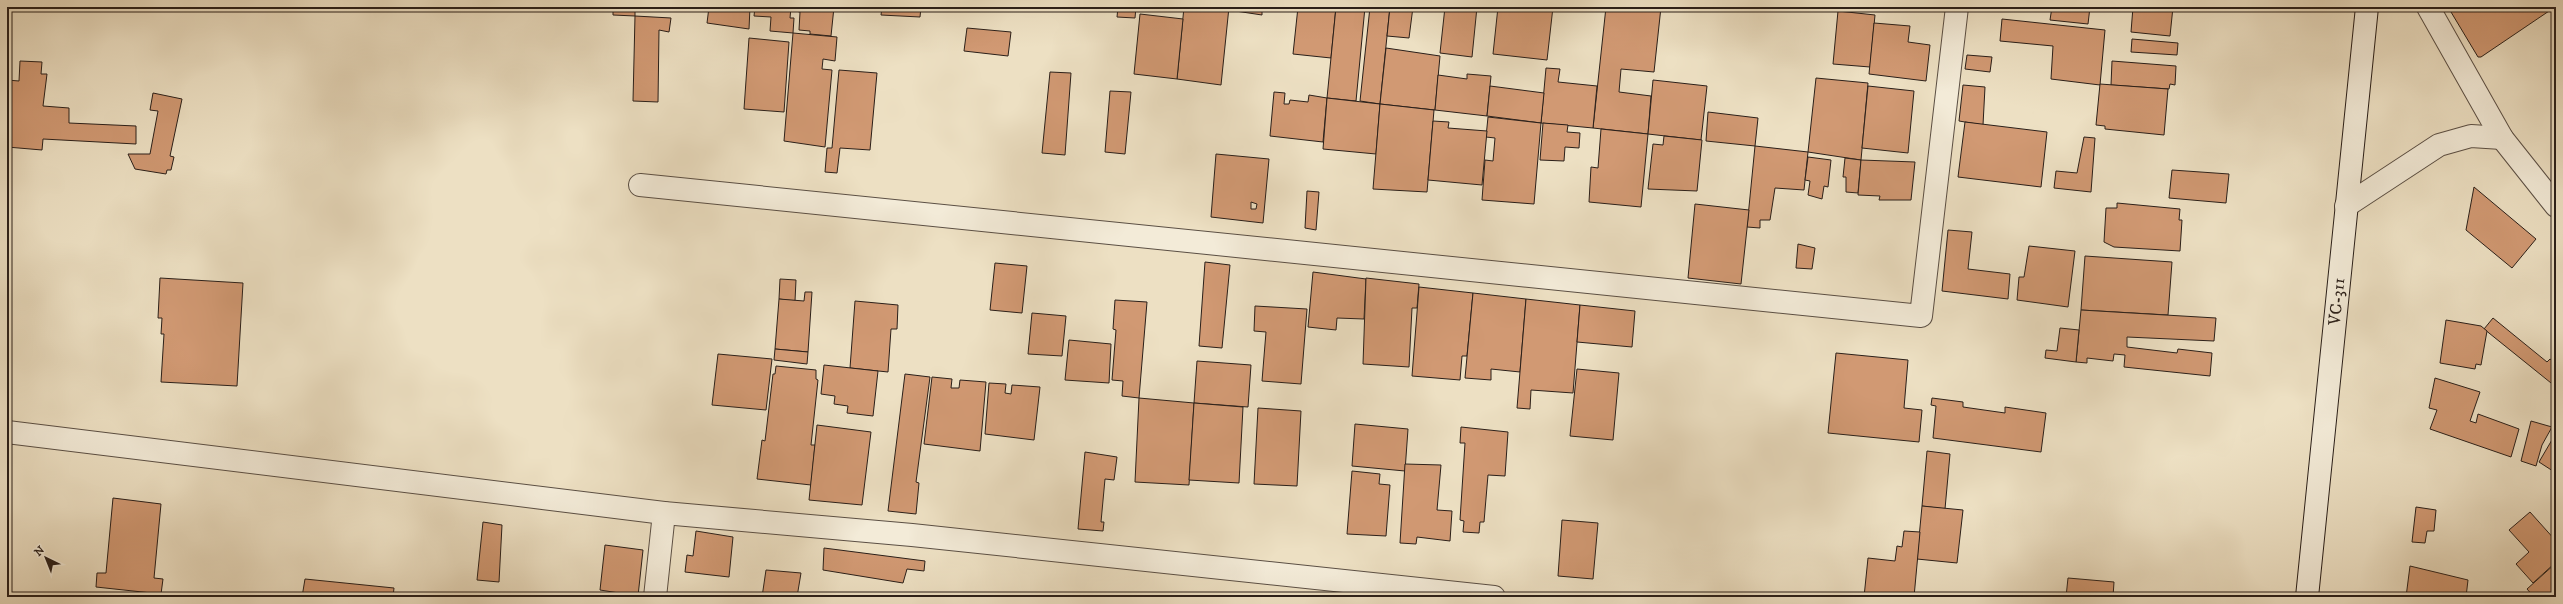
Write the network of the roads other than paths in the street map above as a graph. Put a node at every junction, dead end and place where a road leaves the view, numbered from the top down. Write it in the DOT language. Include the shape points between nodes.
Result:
graph roads {
  1 [pos="1954,7"];
  2 [pos="2367,7"];
  3 [pos="2428,7"];
  4 [pos="2502,138"];
  5 [pos="640,185"];
  6 [pos="2346,206"];
  7 [pos="2556,206"];
  8 [pos="7,432"];
  9 [pos="664,513"];
  10 [pos="655,597"];
  11 [pos="1494,597"];
  12 [pos="2307,597"];
  1 -- 5 [label="street" via="1921,316"];
  2 -- 6 [label="street, VC-311"];
  3 -- 4 [label="street"];
  4 -- 6 [label="street" via="2471,136 2439,145"];
  4 -- 7 [label="street"];
  6 -- 12 [label="street, VC-311"];
  8 -- 9 [label="street"];
  9 -- 10 [label="street"];
  9 -- 11 [label="street" via="912,535"];
}
